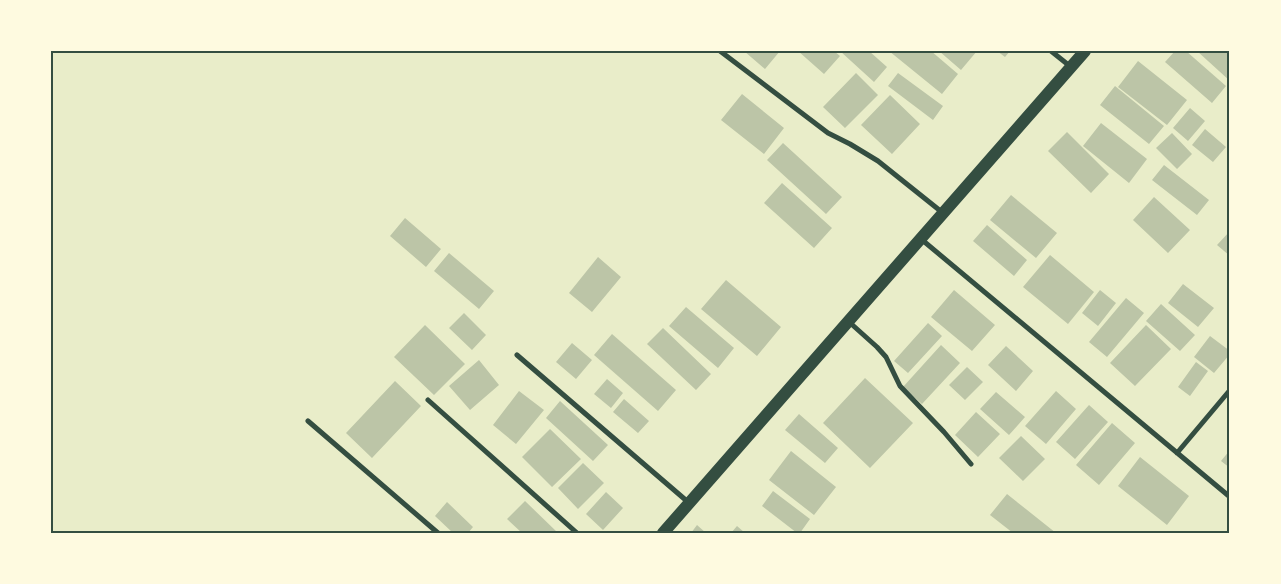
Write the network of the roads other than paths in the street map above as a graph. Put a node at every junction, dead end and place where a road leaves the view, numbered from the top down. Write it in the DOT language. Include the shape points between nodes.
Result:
graph roads {
  1 [pos="720,51"];
  2 [pos="1051,51"];
  3 [pos="1086,51"];
  4 [pos="1071,67"];
  5 [pos="943,214"];
  6 [pos="921,239"];
  7 [pos="848,321"];
  8 [pos="517,355"];
  9 [pos="1230,390"];
  10 [pos="428,400"];
  11 [pos="308,421"];
  12 [pos="1178,453"];
  13 [pos="971,464"];
  14 [pos="1230,497"];
  15 [pos="689,503"];
  16 [pos="438,533"];
  17 [pos="577,533"];
  18 [pos="662,533"];
  1 -- 5 [label="street" via="828,134 878,161"];
  2 -- 4 [label="street"];
  3 -- 4 [label="main road"];
  4 -- 5 [label="main road"];
  5 -- 6 [label="main road"];
  6 -- 7 [label="main road"];
  6 -- 12 [label="street"];
  7 -- 13 [label="street" via="886,357 900,386"];
  7 -- 15 [label="main road"];
  8 -- 15 [label="street"];
  9 -- 12 [label="street"];
  10 -- 17 [label="street"];
  11 -- 16 [label="street"];
  12 -- 14 [label="street"];
  15 -- 18 [label="main road"];
}
